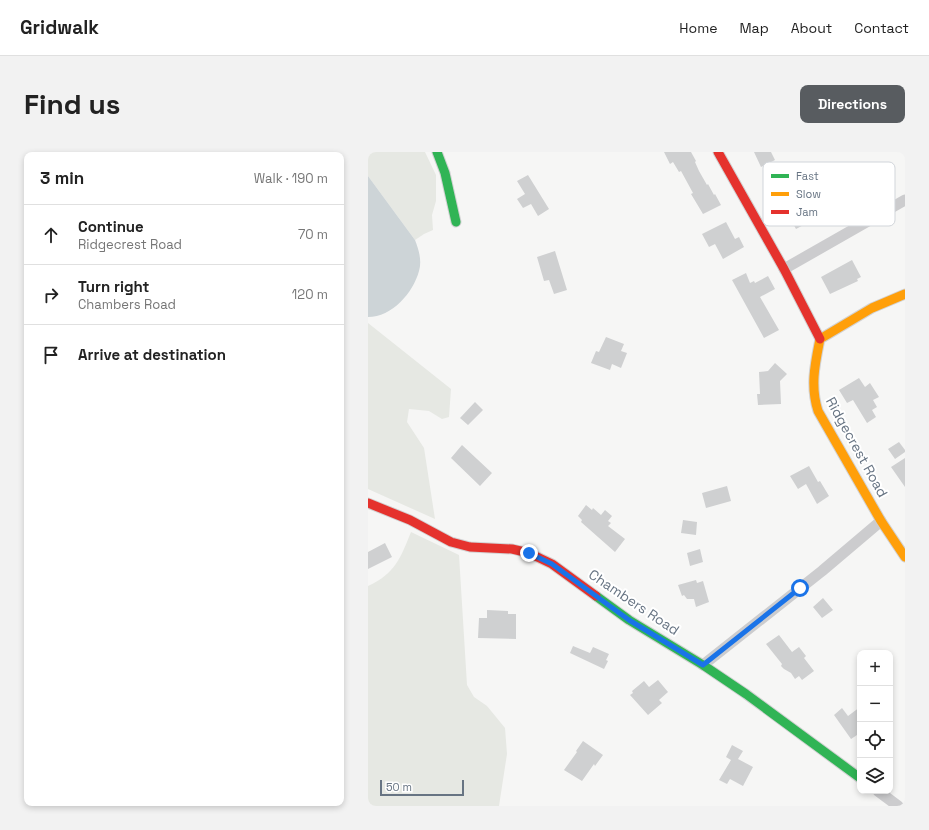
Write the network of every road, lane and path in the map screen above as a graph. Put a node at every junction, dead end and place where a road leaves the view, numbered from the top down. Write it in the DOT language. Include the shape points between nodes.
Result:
graph roads {
  1 [pos="437,152"];
  2 [pos="718,152"];
  3 [pos="905,200"];
  4 [pos="895,206"];
  5 [pos="456,222"];
  6 [pos="859,226"];
  7 [pos="784,269"];
  8 [pos="905,294"];
  9 [pos="820,339"];
  10 [pos="368,503"];
  11 [pos="881,521"];
  12 [pos="905,557"];
  13 [pos="703,665"];
  14 [pos="857,776"];
  15 [pos="882,794"];
  16 [pos="898,806"];
  1 -- 5 [label="street" via="446,173"];
  2 -- 7 [label="street"];
  3 -- 4 [label="street"];
  6 -- 7 [label="street"];
  7 -- 9 [label="street"];
  8 -- 9 [label="street" via="875,306"];
  9 -- 11 [label="street, Ridgecrest Road" via="812,384 814,403"];
  10 -- 13 [label="street, Chambers Road" via="410,520 451,542 470,547 512,549 529,553 552,564 629,620"];
  11 -- 12 [label="street, Ridgecrest Road"];
  11 -- 13 [label="street"];
  13 -- 14 [label="street, Chambers Road"];
  15 -- 16 [label="street"];
}
